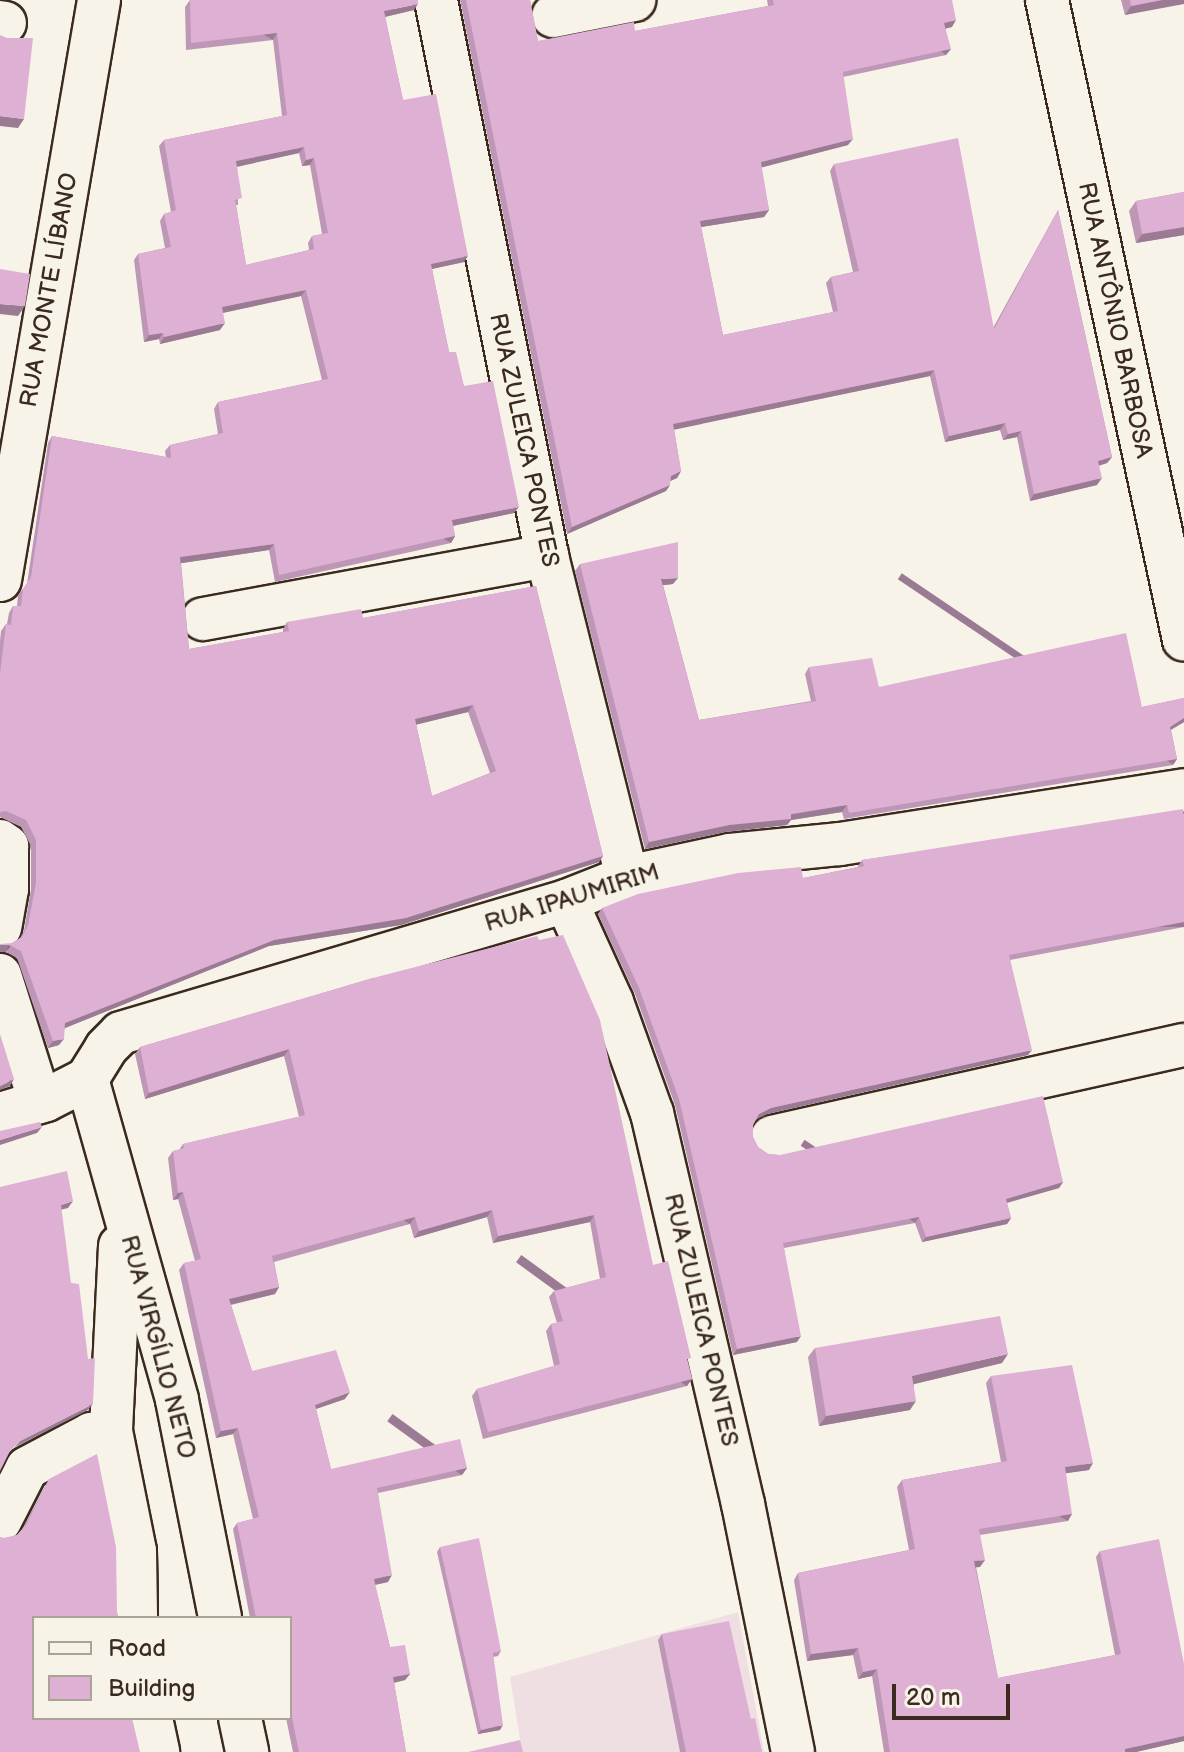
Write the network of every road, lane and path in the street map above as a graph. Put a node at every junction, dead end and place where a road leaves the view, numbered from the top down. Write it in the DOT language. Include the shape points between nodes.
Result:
graph roads {
  1 [pos="99,0"];
  2 [pos="436,0"];
  3 [pos="634,0"];
  4 [pos="1047,0"];
  5 [pos="553,16"];
  6 [pos="547,556"];
  7 [pos="0,580"];
  8 [pos="203,619"];
  9 [pos="1184,640"];
  10 [pos="1184,790"];
  11 [pos="0,841"];
  12 [pos="627,877"];
  13 [pos="566,901"];
  14 [pos="0,927"];
  15 [pos="0,975"];
  16 [pos="1184,1045"];
  17 [pos="87,1079"];
  18 [pos="40,1102"];
  19 [pos="0,1114"];
  20 [pos="772,1137"];
  21 [pos="121,1212"];
  22 [pos="111,1431"];
  23 [pos="0,1521"];
  24 [pos="136,1616"];
  25 [pos="220,1616"];
  26 [pos="151,1720"];
  27 [pos="240,1720"];
  28 [pos="158,1752"];
  29 [pos="247,1752"];
  30 [pos="793,1752"];
  1 -- 7 [label="street, RUA MONTE LÍBANO"];
  2 -- 6 [label="street, RUA ZULEICA PONTES"];
  3 -- 5 [label="street"];
  4 -- 9 [label="street, RUA ANTÔNIO BARBOSA"];
  6 -- 8 [label="street"];
  6 -- 12 [label="street, RUA ZULEICA PONTES"];
  10 -- 12 [label="street, RUA IPAUMIRIM" via="840,844 730,855"];
  11 -- 14 [label="street" via="7,846 7,889"];
  12 -- 13 [label="street, RUA IPAUMIRIM"];
  13 -- 17 [label="street, RUA IPAUMIRIM" via="121,1033"];
  13 -- 30 [label="street, RUA ZULEICA PONTES" via="612,1002 652,1113 743,1504"];
  15 -- 18 [label="street"];
  16 -- 20 [label="street"];
  17 -- 18 [label="street"];
  17 -- 21 [label="street, RUA VIRGÍLIO NETO"];
  18 -- 19 [label="street"];
  21 -- 22 [label="street"];
  21 -- 25 [label="street, RUA VIRGÍLIO NETO" via="177,1400"];
  22 -- 23 [label="street" via="91,1434 27,1468"];
  22 -- 24 [label="street" via="135,1551"];
  26 -- 28 [label="street"];
  27 -- 29 [label="street"];
}
